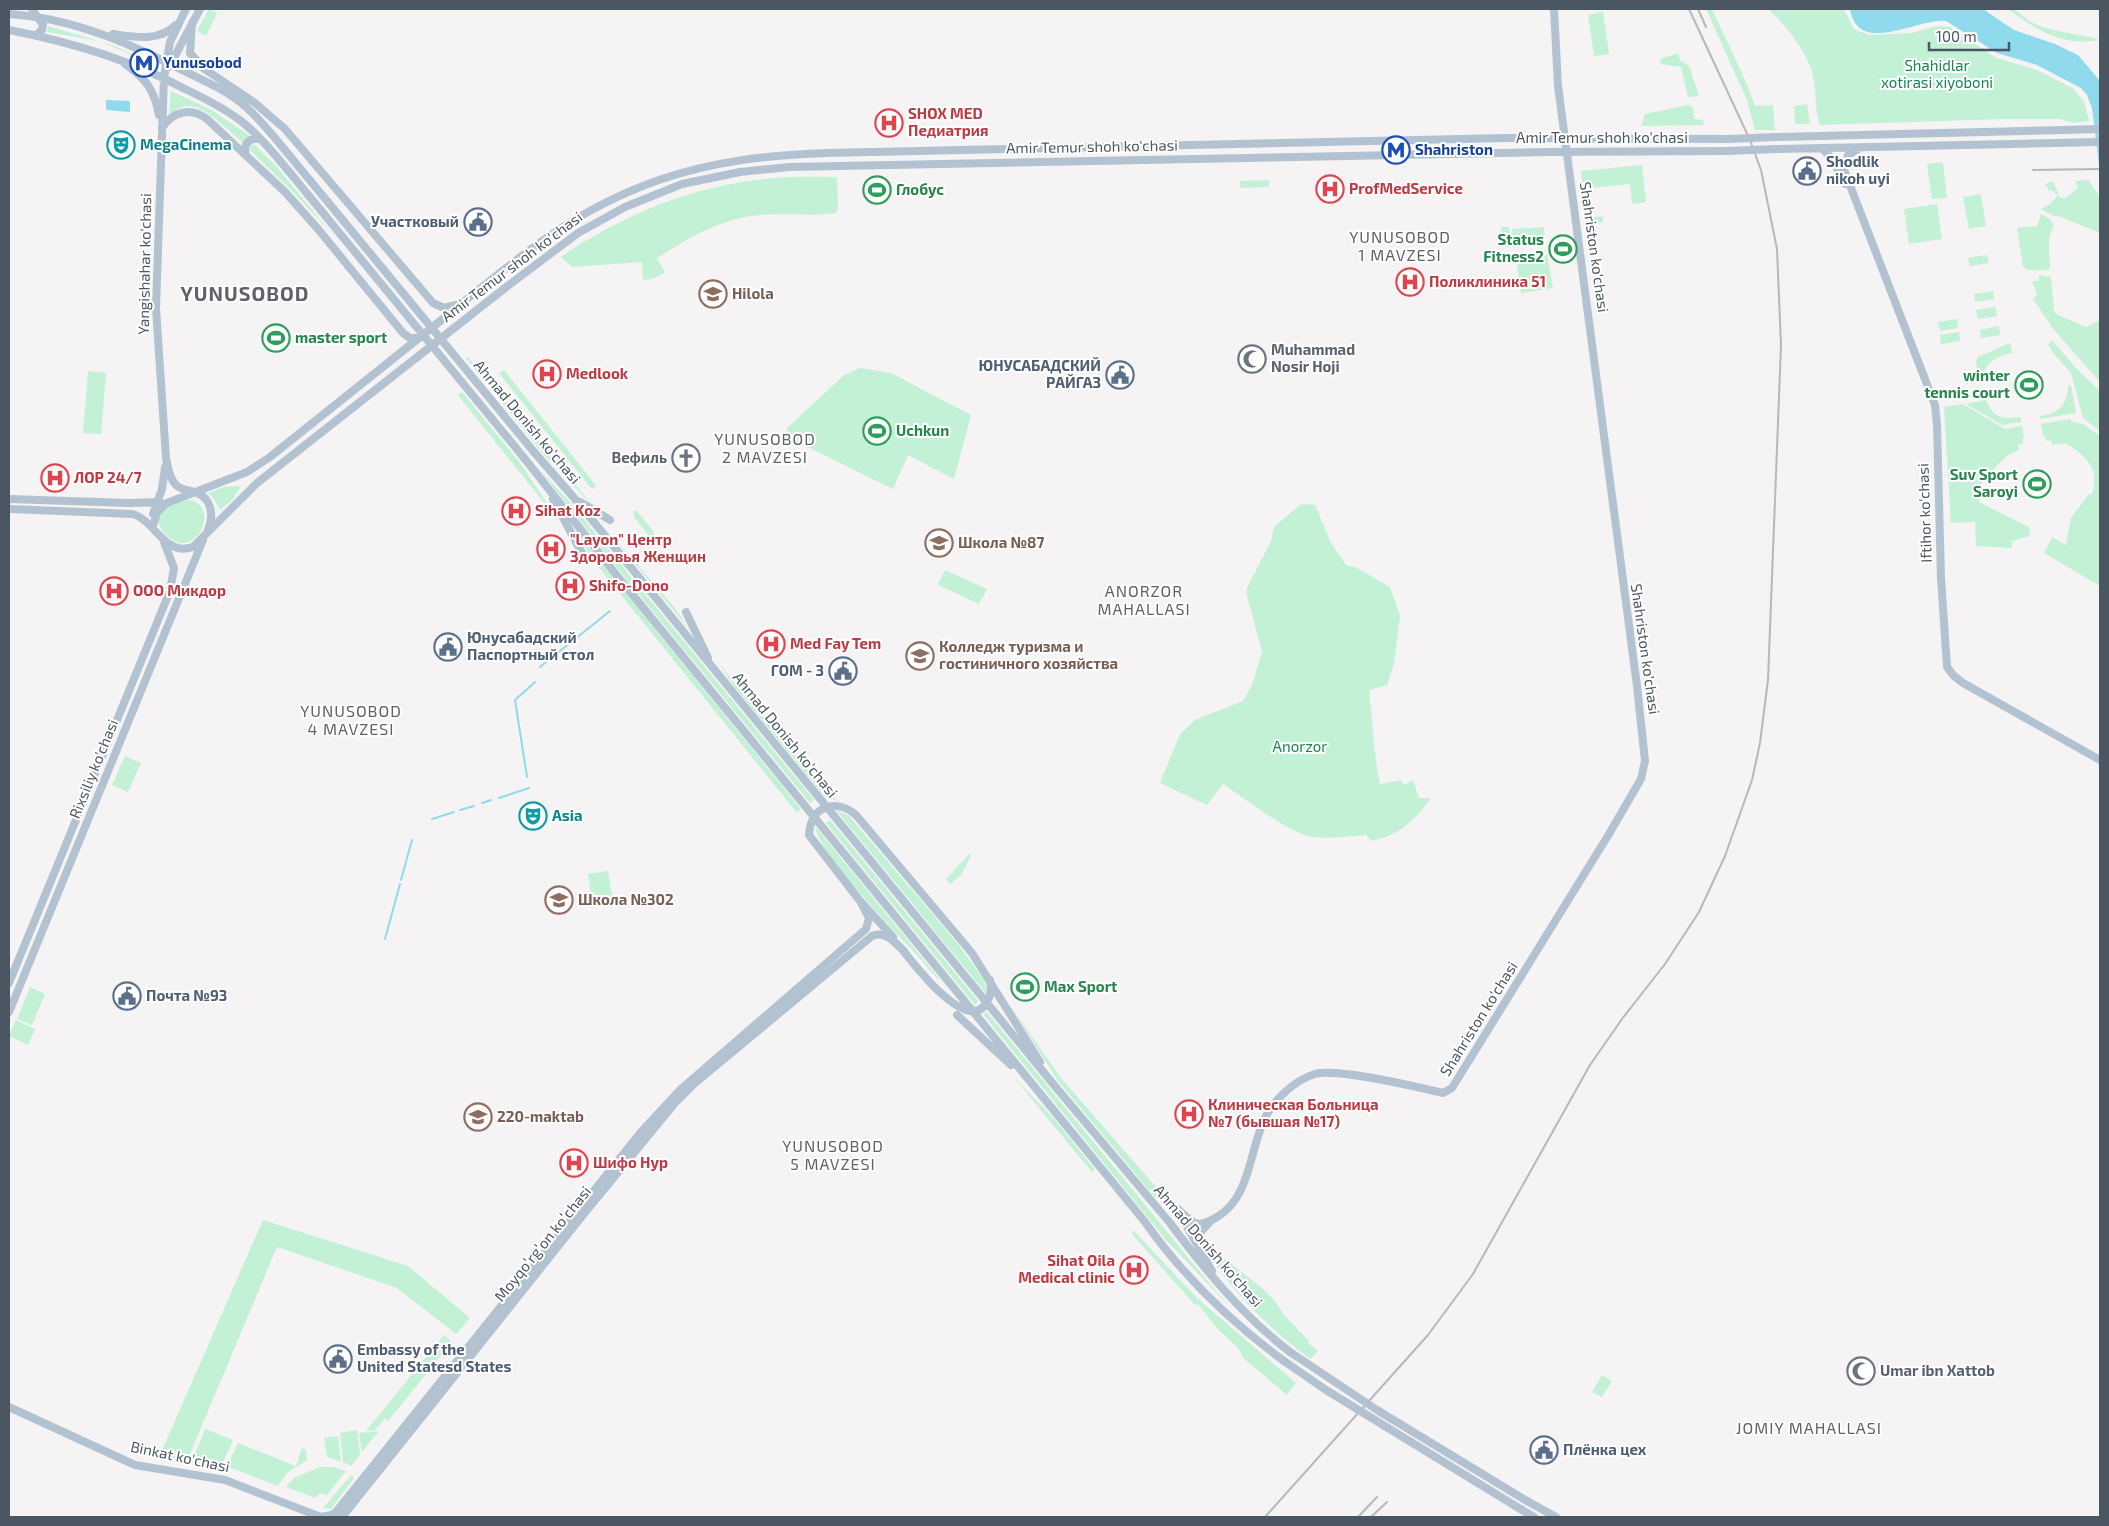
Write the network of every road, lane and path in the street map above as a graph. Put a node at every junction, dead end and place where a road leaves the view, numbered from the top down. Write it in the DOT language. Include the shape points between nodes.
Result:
graph roads {
  1 [pos="32,9"];
  2 [pos="186,9"];
  3 [pos="200,9"];
  4 [pos="1554,9"];
  5 [pos="9,14"];
  6 [pos="40,18"];
  7 [pos="192,23"];
  8 [pos="177,24"];
  9 [pos="9,30"];
  10 [pos="102,33"];
  11 [pos="36,35"];
  12 [pos="115,57"];
  13 [pos="168,63"];
  14 [pos="200,66"];
  15 [pos="164,77"];
  16 [pos="240,102"];
  17 [pos="162,129"];
  18 [pos="285,129"];
  19 [pos="2100,129"];
  20 [pos="1565,137"];
  21 [pos="1504,138"];
  22 [pos="260,139"];
  23 [pos="2100,142"];
  24 [pos="1822,148"];
  25 [pos="1860,148"];
  26 [pos="934,150"];
  27 [pos="1505,152"];
  28 [pos="1567,152"];
  29 [pos="803,154"];
  30 [pos="246,155"];
  31 [pos="934,164"];
  32 [pos="803,167"];
  33 [pos="1852,194"];
  34 [pos="463,302"];
  35 [pos="418,338"];
  36 [pos="347,395"];
  37 [pos="355,407"];
  38 [pos="166,458"];
  39 [pos="544,482"];
  40 [pos="194,492"];
  41 [pos="9,499"];
  42 [pos="575,499"];
  43 [pos="172,500"];
  44 [pos="157,502"];
  45 [pos="9,509"];
  46 [pos="610,520"];
  47 [pos="154,524"];
  48 [pos="204,536"];
  49 [pos="161,538"];
  50 [pos="583,555"];
  51 [pos="686,612"];
  52 [pos="152,634"];
  53 [pos="163,639"];
  54 [pos="715,670"];
  55 [pos="2100,760"];
  56 [pos="827,807"];
  57 [pos="814,817"];
  58 [pos="860,902"];
  59 [pos="26,942"];
  60 [pos="36,946"];
  61 [pos="904,951"];
  62 [pos="990,980"];
  63 [pos="9,983"];
  64 [pos="987,1003"];
  65 [pos="9,1012"];
  66 [pos="974,1012"];
  67 [pos="957,1015"];
  68 [pos="1029,1081"];
  69 [pos="1054,1085"];
  70 [pos="1211,1221"];
  71 [pos="1194,1240"];
  72 [pos="1220,1284"];
  73 [pos="9,1407"];
  74 [pos="338,1516"];
  75 [pos="321,1517"];
  76 [pos="1534,1517"];
  77 [pos="1556,1517"];
  1 -- 6 [label="main road"];
  2 -- 8 [label="main road"];
  3 -- 7 [label="main road"];
  4 -- 20 [label="main road, Shahriston ko'chasi"];
  5 -- 6 [label="main road, Ahmad Donish ko'chasi"];
  6 -- 10 [label="main road, Ahmad Donish ko'chasi"];
  6 -- 11 [label="main road" via="43,28"];
  7 -- 13 [label="main road"];
  7 -- 14 [label="main road" via="190,50"];
  8 -- 10 [label="main road" via="152,37"];
  8 -- 13 [label="main road"];
  9 -- 11 [label="main road, Ahmad Donish ko'chasi"];
  10 -- 13 [label="main road, Ahmad Donish ko'chasi"];
  11 -- 12 [label="main road, Ahmad Donish ko'chasi"];
  12 -- 15 [label="main road, Ahmad Donish ko'chasi"];
  12 -- 17 [label="main road" via="152,89"];
  13 -- 15 [label="main road"];
  13 -- 16 [label="main road, Ahmad Donish ko'chasi"];
  14 -- 16 [label="main road"];
  14 -- 18 [label="main road"];
  15 -- 17 [label="main road"];
  15 -- 22 [label="main road, Ahmad Donish ko'chasi" via="224,110"];
  16 -- 18 [label="main road"];
  16 -- 42 [label="main road, Ahmad Donish ko'chasi, bridge" via="299,167"];
  17 -- 30 [label="main road" via="176,115 194,112 212,123"];
  17 -- 38 [label="main road, Yangishahar ko'chasi" via="156,308"];
  18 -- 34 [label="main road" via="433,303 444,308"];
  19 -- 20 [label="main road, Amir Temur shoh ko'chasi, bridge" via="1727,139"];
  20 -- 21 [label="main road, Amir Temur shoh ko'chasi"];
  20 -- 28 [label="main road, Shahriston ko'chasi"];
  21 -- 26 [label="main road, Amir Temur shoh ko'chasi"];
  21 -- 27 [label="main road"];
  22 -- 30 [label="main road" via="248,142"];
  22 -- 39 [label="main road, Ahmad Donish ko'chasi, bridge"];
  23 -- 25 [label="main road, Amir Temur shoh ko'chasi"];
  24 -- 25 [label="main road, Amir Temur shoh ko'chasi"];
  24 -- 28 [label="main road, Amir Temur shoh ko'chasi, bridge"];
  24 -- 33 [label="main road, Iftihor ko'chasi"];
  25 -- 33 [label="main road, Iftihor ko'chasi" via="1849,153 1844,163"];
  26 -- 29 [label="main road, Amir Temur shoh ko'chasi"];
  26 -- 31 [label="main road" via="931,157"];
  27 -- 28 [label="main road, Amir Temur shoh ko'chasi"];
  27 -- 31 [label="main road, Amir Temur shoh ko'chasi"];
  28 -- 70 [label="main road, Shahriston ko'chasi" via="1637,686 1645,764 1639,784 1455,1085 1443,1093 1332,1074 1316,1074 1299,1082 1272,1107 1262,1125 1239,1192"];
  29 -- 32 [label="main road" via="806,160"];
  29 -- 34 [label="main road, Amir Temur shoh ko'chasi" via="722,163 660,179 623,195 585,213 545,238"];
  30 -- 35 [label="main road" via="286,192 403,333 410,338"];
  31 -- 32 [label="main road, Amir Temur shoh ko'chasi"];
  32 -- 37 [label="main road, Amir Temur shoh ko'chasi" via="759,169 702,179 665,190 608,215 552,252"];
  33 -- 55 [label="main road, Iftihor ko'chasi" via="1936,410 1941,587 1947,667 1962,683"];
  34 -- 35 [label="main road, Amir Temur shoh ko'chasi"];
  35 -- 36 [label="main road, Amir Temur shoh ko'chasi"];
  36 -- 37 [label="main road" via="346,404"];
  36 -- 40 [label="main road, Amir Temur shoh ko'chasi" via="258,465"];
  37 -- 48 [label="main road, Amir Temur shoh ko'chasi" via="257,484"];
  38 -- 40 [label="main road, Yangishahar ko'chasi" via="175,484"];
  38 -- 44 [label="main road, Yangishahar ko'chasi" via="163,487"];
  39 -- 50 [label="main road"];
  39 -- 57 [label="main road, Ahmad Donish ko'chasi"];
  40 -- 43 [label="main road, Amir Temur shoh ko'chasi"];
  40 -- 48 [label="main road" via="202,496 210,508 211,520"];
  41 -- 44 [label="main road, Amir Temur shoh ko'chasi" via="129,504"];
  42 -- 46 [label="main road"];
  42 -- 54 [label="main road, Ahmad Donish ko'chasi"];
  43 -- 44 [label="main road, Amir Temur shoh ko'chasi"];
  43 -- 47 [label="main road, Amir Temur shoh ko'chasi" via="159,509"];
  44 -- 47 [label="main road"];
  45 -- 49 [label="main road, Amir Temur shoh ko'chasi" via="133,514 145,520"];
  47 -- 49 [label="main road"];
  48 -- 49 [label="main road, Amir Temur shoh ko'chasi" via="195,546 184,549 171,546"];
  48 -- 53 [label="main road, Rixsiliy ko'chasi"];
  49 -- 52 [label="main road, Rixsiliy ko'chasi" via="172,560 174,576"];
  51 -- 54 [label="main road"];
  52 -- 53 [label="main road"];
  52 -- 59 [label="main road, Rixsiliy ko'chasi"];
  53 -- 60 [label="main road, Rixsiliy ko'chasi"];
  54 -- 56 [label="main road, Ahmad Donish ko'chasi"];
  56 -- 57 [label="main road"];
  56 -- 62 [label="main road" via="840,806 855,814 972,953"];
  56 -- 64 [label="main road, Ahmad Donish ko'chasi"];
  57 -- 58 [label="main road" via="809,835"];
  57 -- 66 [label="main road, Ahmad Donish ko'chasi"];
  58 -- 61 [label="main road"];
  58 -- 74 [label="main road, Moyqoʻrgʻon koʻchasi" via="869,918 866,929 661,1109"];
  59 -- 60 [label="main road"];
  59 -- 63 [label="main road, Rixsiliy ko'chasi"];
  60 -- 65 [label="main road, Rixsiliy ko'chasi"];
  61 -- 66 [label="main road, Ahmad Donish ko'chasi" via="935,989 958,1006"];
  61 -- 74 [label="main road, Moyqoʻrgʻon koʻchasi" via="886,936 872,936 680,1098"];
  62 -- 64 [label="main road"];
  62 -- 69 [label="main road"];
  64 -- 66 [label="main road"];
  64 -- 69 [label="main road, Ahmad Donish ko'chasi"];
  66 -- 68 [label="main road, Ahmad Donish ko'chasi"];
  67 -- 68 [label="main road"];
  68 -- 76 [label="main road, Ahmad Donish ko'chasi, bridge" via="1163,1247 1243,1328 1333,1394"];
  69 -- 72 [label="main road, Ahmad Donish ko'chasi"];
  70 -- 71 [label="main road"];
  70 -- 71 [label="main road" via="1194,1223 1178,1210"];
  71 -- 72 [label="main road"];
  72 -- 77 [label="main road, Ahmad Donish ko'chasi, bridge" via="1290,1352 1377,1410"];
  73 -- 75 [label="main road, Binkat ko'chasi" via="132,1463 225,1480"];
  74 -- 75 [label="main road"];
}
